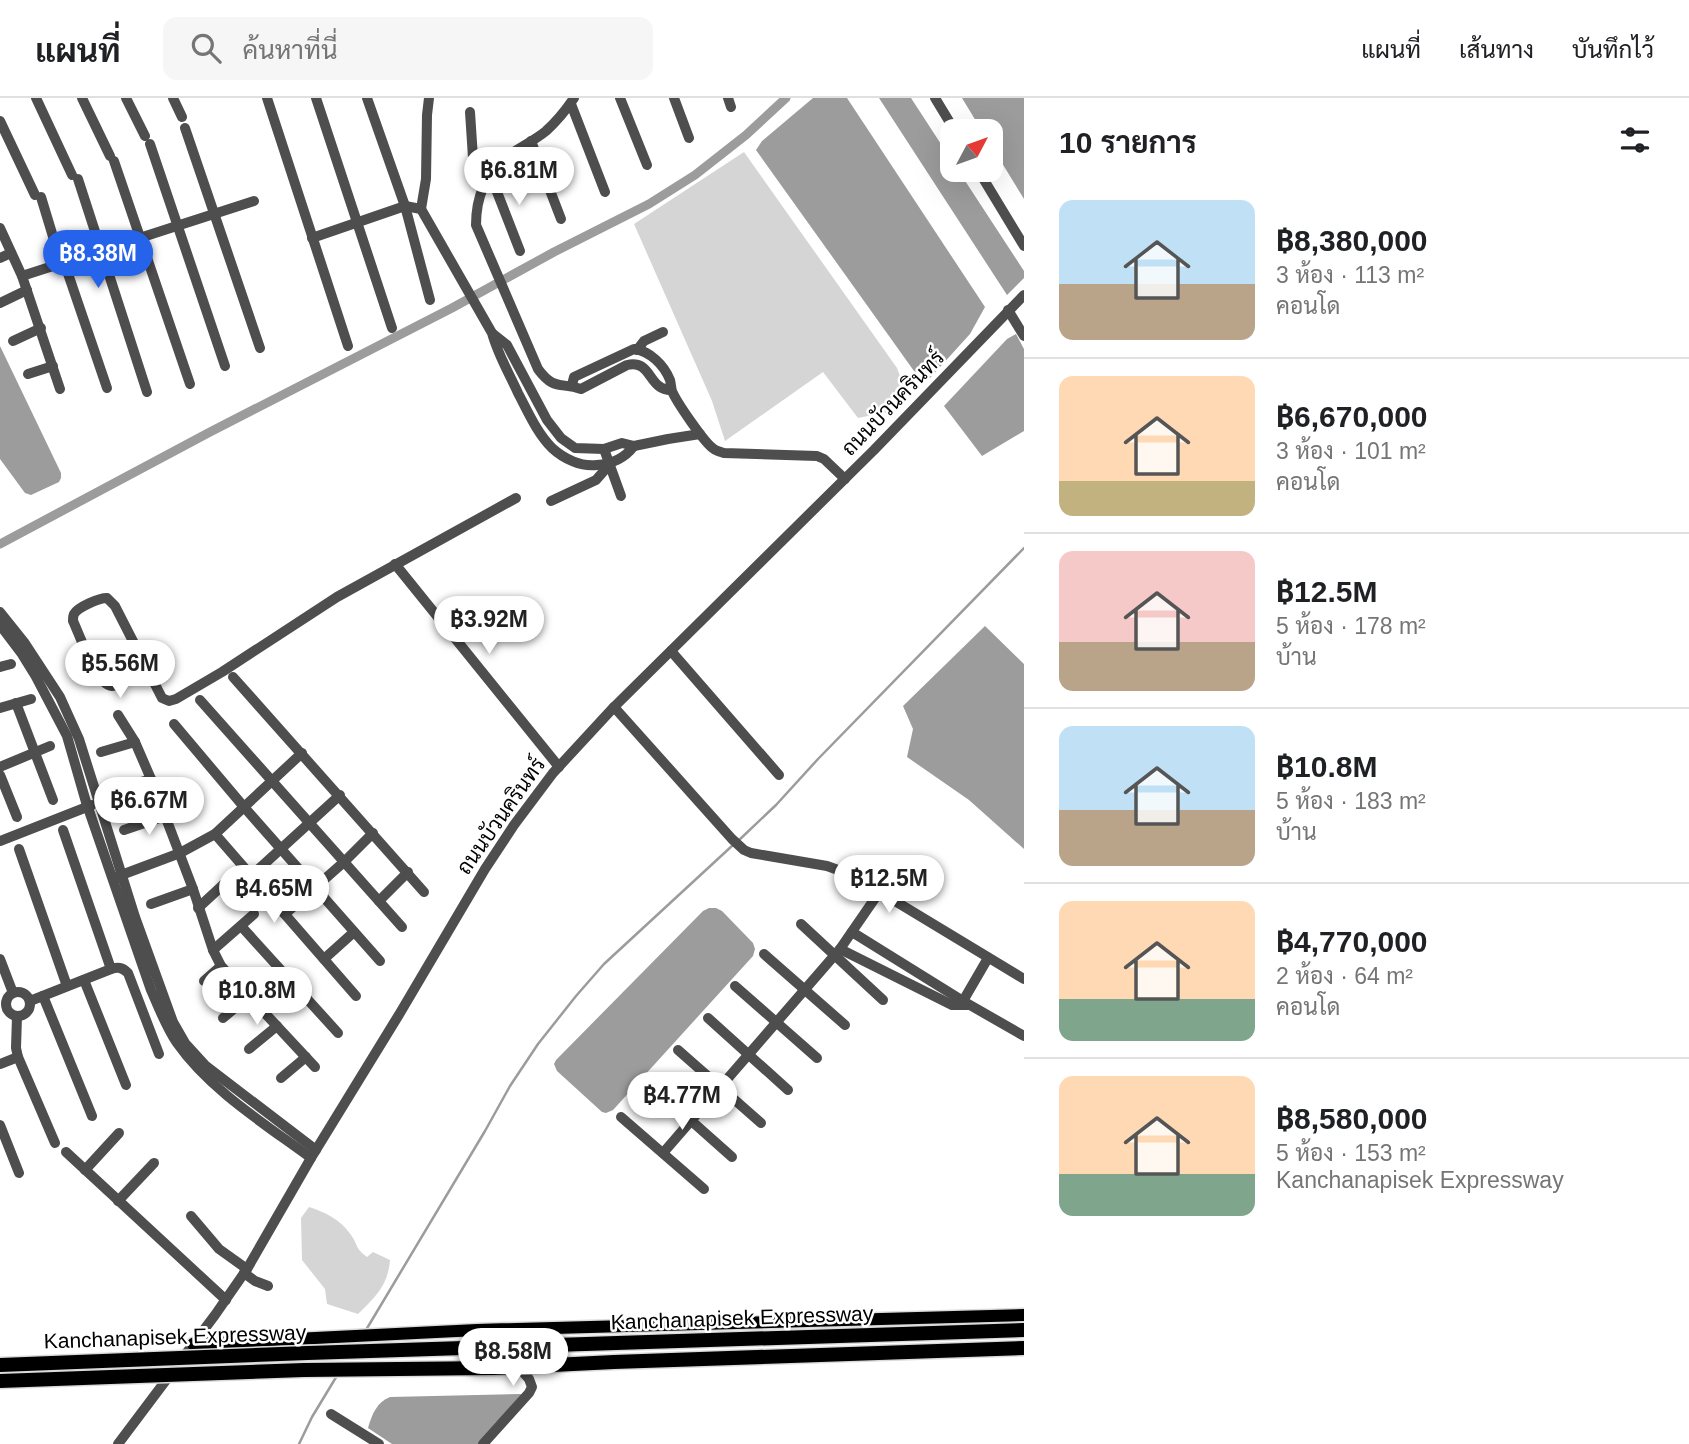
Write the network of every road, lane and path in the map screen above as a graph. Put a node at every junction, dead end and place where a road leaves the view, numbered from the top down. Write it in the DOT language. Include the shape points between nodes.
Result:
graph roads {
  1 [pos="36,98"];
  2 [pos="82,98"];
  3 [pos="126,98"];
  4 [pos="173,98"];
  5 [pos="267,98"];
  6 [pos="316,98"];
  7 [pos="367,98"];
  8 [pos="429,98"];
  9 [pos="620,98"];
  10 [pos="674,98"];
  11 [pos="935,98"];
  12 [pos="573,101"];
  13 [pos="470,112"];
  14 [pos="182,117"];
  15 [pos="948,119"];
  16 [pos="0,121"];
  17 [pos="185,128"];
  18 [pos="689,138"];
  19 [pos="531,141"];
  20 [pos="647,165"];
  21 [pos="490,174"];
  22 [pos="985,182"];
  23 [pos="482,188"];
  24 [pos="605,192"];
  25 [pos="254,201"];
  26 [pos="405,206"];
  27 [pos="421,209"];
  28 [pos="215,214"];
  29 [pos="561,219"];
  30 [pos="356,223"];
  31 [pos="178,226"];
  32 [pos="0,228"];
  33 [pos="139,238"];
  34 [pos="312,238"];
  35 [pos="1024,246"];
  36 [pos="101,250"];
  37 [pos="520,251"];
  38 [pos="11,253"];
  39 [pos="0,258"];
  40 [pos="62,263"];
  41 [pos="22,276"];
  42 [pos="27,290"];
  43 [pos="1024,295"];
  44 [pos="430,300"];
  45 [pos="0,303"];
  46 [pos="1008,310"];
  47 [pos="41,328"];
  48 [pos="392,328"];
  49 [pos="663,332"];
  50 [pos="492,333"];
  51 [pos="1024,336"];
  52 [pos="13,341"];
  53 [pos="348,346"];
  54 [pos="260,348"];
  55 [pos="637,350"];
  56 [pos="659,364"];
  57 [pos="53,366"];
  58 [pos="225,366"];
  59 [pos="648,373"];
  60 [pos="28,374"];
  61 [pos="190,384"];
  62 [pos="572,385"];
  63 [pos="60,388"];
  64 [pos="107,388"];
  65 [pos="671,390"];
  66 [pos="147,392"];
  67 [pos="547,420"];
  68 [pos="536,426"];
  69 [pos="700,434"];
  70 [pos="634,446"];
  71 [pos="604,449"];
  72 [pos="610,464"];
  73 [pos="845,479"];
  74 [pos="621,496"];
  75 [pos="516,498"];
  76 [pos="551,501"];
  77 [pos="395,564"];
  78 [pos="0,612"];
  79 [pos="0,625"];
  80 [pos="671,651"];
  81 [pos="11,664"];
  82 [pos="0,667"];
  83 [pos="148,671"];
  84 [pos="233,677"];
  85 [pos="31,699"];
  86 [pos="55,699"];
  87 [pos="200,700"];
  88 [pos="16,703"];
  89 [pos="614,707"];
  90 [pos="0,708"];
  91 [pos="118,715"];
  92 [pos="174,724"];
  93 [pos="135,742"];
  94 [pos="50,746"];
  95 [pos="35,752"];
  96 [pos="101,752"];
  97 [pos="302,753"];
  98 [pos="0,767"];
  99 [pos="559,767"];
  100 [pos="0,775"];
  101 [pos="779,775"];
  102 [pos="152,779"];
  103 [pos="272,780"];
  104 [pos="112,791"];
  105 [pos="340,795"];
  106 [pos="53,800"];
  107 [pos="99,800"];
  108 [pos="87,805"];
  109 [pos="244,807"];
  110 [pos="164,816"];
  111 [pos="16,817"];
  112 [pos="310,823"];
  113 [pos="63,830"];
  114 [pos="124,830"];
  115 [pos="373,833"];
  116 [pos="0,834"];
  117 [pos="215,834"];
  118 [pos="0,841"];
  119 [pos="19,849"];
  120 [pos="281,849"];
  121 [pos="180,853"];
  122 [pos="344,862"];
  123 [pos="408,872"];
  124 [pos="251,876"];
  125 [pos="117,877"];
  126 [pos="224,884"];
  127 [pos="315,888"];
  128 [pos="193,889"];
  129 [pos="880,891"];
  130 [pos="424,892"];
  131 [pos="379,901"];
  132 [pos="151,904"];
  133 [pos="198,908"];
  134 [pos="254,914"];
  135 [pos="285,914"];
  136 [pos="801,925"];
  137 [pos="241,926"];
  138 [pos="402,927"];
  139 [pos="354,932"];
  140 [pos="852,932"];
  141 [pos="213,950"];
  142 [pos="837,952"];
  143 [pos="764,954"];
  144 [pos="988,958"];
  145 [pos="0,959"];
  146 [pos="324,959"];
  147 [pos="380,961"];
  148 [pos="221,966"];
  149 [pos="111,969"];
  150 [pos="1024,979"];
  151 [pos="84,980"];
  152 [pos="204,981"];
  153 [pos="67,986"];
  154 [pos="735,986"];
  155 [pos="805,989"];
  156 [pos="13,993"];
  157 [pos="43,996"];
  158 [pos="250,996"];
  159 [pos="356,996"];
  160 [pos="883,1000"];
  161 [pos="30,1001"];
  162 [pos="966,1003"];
  163 [pos="3,1008"];
  164 [pos="17,1016"];
  165 [pos="222,1018"];
  166 [pos="708,1018"];
  167 [pos="776,1023"];
  168 [pos="845,1025"];
  169 [pos="277,1026"];
  170 [pos="338,1033"];
  171 [pos="1024,1036"];
  172 [pos="249,1049"];
  173 [pos="678,1050"];
  174 [pos="159,1054"];
  175 [pos="748,1055"];
  176 [pos="18,1057"];
  177 [pos="306,1057"];
  178 [pos="817,1058"];
  179 [pos="0,1064"];
  180 [pos="315,1067"];
  181 [pos="281,1079"];
  182 [pos="126,1084"];
  183 [pos="652,1085"];
  184 [pos="720,1087"];
  185 [pos="788,1090"];
  186 [pos="92,1116"];
  187 [pos="621,1117"];
  188 [pos="692,1120"];
  189 [pos="761,1123"];
  190 [pos="0,1125"];
  191 [pos="120,1133"];
  192 [pos="55,1143"];
  193 [pos="66,1153"];
  194 [pos="663,1153"];
  195 [pos="314,1154"];
  196 [pos="732,1157"];
  197 [pos="154,1163"];
  198 [pos="85,1170"];
  199 [pos="19,1173"];
  200 [pos="704,1189"];
  201 [pos="118,1201"];
  202 [pos="191,1216"];
  203 [pos="246,1271"];
  204 [pos="268,1286"];
  205 [pos="226,1300"];
  206 [pos="1024,1315"];
  207 [pos="477,1330"];
  208 [pos="1024,1330"];
  209 [pos="193,1344"];
  210 [pos="1024,1348"];
  211 [pos="0,1365"];
  212 [pos="0,1381"];
  213 [pos="331,1414"];
  214 [pos="118,1444"];
  215 [pos="379,1444"];
  216 [pos="483,1444"];
  1 -- 36 [label="street" via="75,177"];
  2 -- 33 [label="street" via="112,158"];
  3 -- 31 [label="street" via="147,140"];
  4 -- 14 [label="street"];
  5 -- 34 [label="street"];
  6 -- 30 [label="street"];
  7 -- 26 [label="street"];
  8 -- 27 [label="street"];
  9 -- 20 [label="street"];
  10 -- 18 [label="street"];
  11 -- 15 [label="street"];
  12 -- 19 [label="street"];
  12 -- 24 [label="street"];
  13 -- 23 [label="street" via="474,173"];
  16 -- 40 [label="street" via="38,196"];
  17 -- 28 [label="street"];
  19 -- 21 [label="street"];
  19 -- 29 [label="street"];
  21 -- 23 [label="street"];
  21 -- 37 [label="street"];
  22 -- 35 [label="street"];
  23 -- 62 [label="street" via="476,225 538,369 553,384"];
  25 -- 28 [label="street"];
  26 -- 27 [label="street"];
  26 -- 30 [label="street"];
  26 -- 44 [label="street"];
  27 -- 50 [label="street"];
  28 -- 31 [label="street"];
  28 -- 54 [label="street"];
  30 -- 34 [label="street"];
  30 -- 48 [label="street"];
  31 -- 33 [label="street"];
  31 -- 58 [label="street"];
  32 -- 38 [label="street"];
  33 -- 36 [label="street"];
  33 -- 61 [label="street"];
  34 -- 53 [label="street"];
  36 -- 40 [label="street"];
  36 -- 66 [label="street"];
  38 -- 39 [label="street"];
  38 -- 41 [label="street"];
  40 -- 41 [label="street"];
  40 -- 64 [label="street"];
  41 -- 42 [label="street"];
  42 -- 45 [label="street"];
  42 -- 47 [label="street"];
  43 -- 46 [label="street, ถนนบัวนครินทร์"];
  46 -- 51 [label="street"];
  46 -- 73 [label="street, ถนนบัวนครินทร์"];
  47 -- 52 [label="street"];
  47 -- 57 [label="street"];
  49 -- 55 [label="street" via="648,338"];
  50 -- 67 [label="street" via="506,345"];
  50 -- 68 [label="street"];
  55 -- 56 [label="street" via="652,355"];
  55 -- 62 [label="street" via="574,377"];
  56 -- 59 [label="street"];
  56 -- 65 [label="street"];
  57 -- 60 [label="street"];
  57 -- 63 [label="street"];
  59 -- 62 [label="street" via="635,363 582,389"];
  59 -- 65 [label="street" via="664,390"];
  65 -- 69 [label="street"];
  67 -- 68 [label="street"];
  67 -- 71 [label="street" via="575,448"];
  68 -- 72 [label="street" via="552,448 571,460 590,466"];
  69 -- 70 [label="street"];
  69 -- 73 [label="street" via="724,453 817,456"];
  70 -- 71 [label="street" via="622,443"];
  70 -- 72 [label="street"];
  71 -- 72 [label="street"];
  72 -- 74 [label="street"];
  72 -- 76 [label="street" via="596,480"];
  73 -- 80 [label="street, ถนนบัวนครินทร์"];
  75 -- 77 [label="street"];
  77 -- 83 [label="street" via="176,699 162,698"];
  77 -- 99 [label="street"];
  78 -- 86 [label="street" via="24,642"];
  79 -- 86 [label="street"];
  80 -- 89 [label="street, ถนนบัวนครินทร์"];
  80 -- 101 [label="street"];
  81 -- 82 [label="street"];
  83 -- 83 [label="street" via="107,598 76,612 73,621 106,685"];
  84 -- 97 [label="street"];
  85 -- 88 [label="street"];
  86 -- 107 [label="street" via="79,739"];
  86 -- 108 [label="street"];
  87 -- 103 [label="street"];
  88 -- 90 [label="street"];
  88 -- 95 [label="street"];
  89 -- 99 [label="street, ถนนบัวนครินทร์"];
  89 -- 129 [label="street" via="739,846 751,853 841,869"];
  91 -- 93 [label="street"];
  92 -- 109 [label="street"];
  93 -- 96 [label="street"];
  93 -- 102 [label="street"];
  94 -- 95 [label="street"];
  95 -- 98 [label="street"];
  95 -- 106 [label="street"];
  97 -- 103 [label="street"];
  97 -- 105 [label="street"];
  99 -- 195 [label="street, ถนนบัวนครินทร์" via="485,869"];
  100 -- 111 [label="street"];
  102 -- 104 [label="street"];
  102 -- 110 [label="street"];
  103 -- 109 [label="street"];
  103 -- 112 [label="street"];
  105 -- 112 [label="street"];
  105 -- 115 [label="street"];
  107 -- 108 [label="street"];
  107 -- 125 [label="street"];
  108 -- 116 [label="street"];
  108 -- 118 [label="street"];
  108 -- 125 [label="street"];
  109 -- 117 [label="street"];
  109 -- 120 [label="street"];
  110 -- 114 [label="street"];
  110 -- 121 [label="street"];
  112 -- 120 [label="street"];
  112 -- 122 [label="street"];
  113 -- 149 [label="street"];
  115 -- 122 [label="street"];
  115 -- 123 [label="street"];
  117 -- 121 [label="street"];
  117 -- 124 [label="street"];
  119 -- 153 [label="street"];
  120 -- 124 [label="street"];
  120 -- 127 [label="street"];
  121 -- 125 [label="street"];
  121 -- 128 [label="street"];
  122 -- 127 [label="street"];
  122 -- 131 [label="street"];
  123 -- 130 [label="street"];
  123 -- 131 [label="street"];
  124 -- 135 [label="street"];
  125 -- 195 [label="street" via="185,1043 206,1066"];
  126 -- 133 [label="street"];
  127 -- 135 [label="street"];
  127 -- 139 [label="street"];
  128 -- 132 [label="street"];
  128 -- 133 [label="street"];
  129 -- 140 [label="street"];
  129 -- 144 [label="street"];
  131 -- 138 [label="street"];
  133 -- 141 [label="street"];
  134 -- 137 [label="street"];
  135 -- 146 [label="street"];
  136 -- 142 [label="street"];
  137 -- 141 [label="street"];
  137 -- 170 [label="street"];
  139 -- 146 [label="street"];
  139 -- 147 [label="street"];
  140 -- 142 [label="street"];
  140 -- 162 [label="street"];
  141 -- 148 [label="street"];
  142 -- 155 [label="street"];
  142 -- 160 [label="street"];
  142 -- 162 [label="street" via="952,1005"];
  143 -- 155 [label="street"];
  144 -- 150 [label="street"];
  144 -- 162 [label="street"];
  145 -- 156 [label="street"];
  146 -- 159 [label="street"];
  148 -- 152 [label="street"];
  148 -- 158 [label="street"];
  149 -- 151 [label="street"];
  149 -- 174 [label="street" via="124,968 128,973"];
  151 -- 153 [label="street"];
  151 -- 182 [label="street"];
  153 -- 157 [label="street"];
  154 -- 167 [label="street"];
  155 -- 167 [label="street"];
  155 -- 168 [label="street"];
  156 -- 161 [label="street" via="23,993"];
  156 -- 163 [label="street"];
  157 -- 161 [label="street"];
  157 -- 186 [label="street"];
  158 -- 165 [label="street"];
  158 -- 169 [label="street"];
  161 -- 164 [label="street" via="26,1014"];
  162 -- 171 [label="street"];
  163 -- 164 [label="street"];
  164 -- 176 [label="street"];
  166 -- 175 [label="street"];
  167 -- 175 [label="street"];
  167 -- 178 [label="street"];
  169 -- 172 [label="street"];
  169 -- 177 [label="street"];
  173 -- 184 [label="street"];
  175 -- 184 [label="street"];
  175 -- 185 [label="street"];
  176 -- 179 [label="street"];
  176 -- 192 [label="street"];
  177 -- 180 [label="street"];
  177 -- 181 [label="street"];
  183 -- 188 [label="street"];
  184 -- 188 [label="street"];
  184 -- 189 [label="street"];
  187 -- 194 [label="street"];
  188 -- 194 [label="street"];
  188 -- 196 [label="street"];
  190 -- 199 [label="street"];
  191 -- 198 [label="street"];
  193 -- 198 [label="street"];
  194 -- 200 [label="street"];
  195 -- 203 [label="street, ถนนบัวนครินทร์"];
  197 -- 201 [label="street"];
  198 -- 201 [label="street"];
  201 -- 205 [label="street"];
  202 -- 203 [label="street" via="219,1249"];
  203 -- 204 [label="street" via="255,1282"];
  203 -- 205 [label="street, ถนนบัวนครินทร์"];
  205 -- 209 [label="street, ถนนบัวนครินทร์"];
  206 -- 207 [label="main road"];
  207 -- 209 [label="main road"];
  207 -- 216 [label="street" via="494,1338 532,1387"];
  208 -- 211 [label="highway, Kanchanapisek Expressway, bridge"];
  209 -- 214 [label="street, ถนนบัวนครินทร์"];
  210 -- 212 [label="highway, Kanchanapisek Expressway, bridge"];
  213 -- 215 [label="street"];
}
